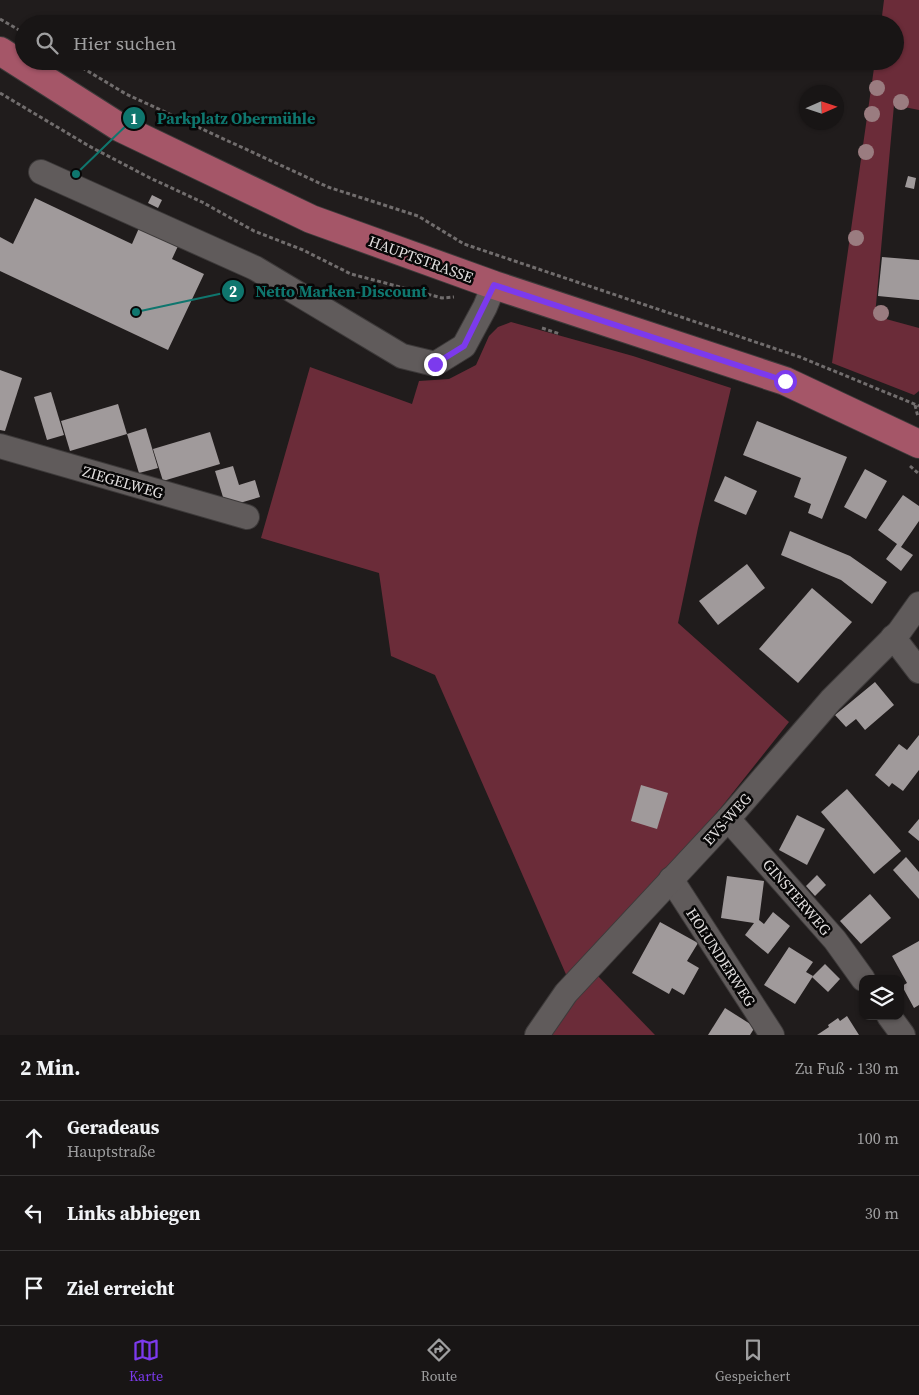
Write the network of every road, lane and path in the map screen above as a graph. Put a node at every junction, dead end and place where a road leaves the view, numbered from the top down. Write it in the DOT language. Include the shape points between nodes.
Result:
graph roads {
  1 [pos="0,19"];
  2 [pos="15,28"];
  3 [pos="0,51"];
  4 [pos="15,61"];
  5 [pos="30,70"];
  6 [pos="87,70"];
  7 [pos="0,93"];
  8 [pos="41,172"];
  9 [pos="489,296"];
  10 [pos="917,405"];
  11 [pos="919,420"];
  12 [pos="919,444"];
  13 [pos="0,446"];
  14 [pos="247,517"];
  15 [pos="919,604"];
  16 [pos="894,637"];
  17 [pos="919,671"];
  18 [pos="728,819"];
  19 [pos="671,879"];
  20 [pos="860,975"];
  21 [pos="892,1020"];
  22 [pos="919,1029"];
  23 [pos="537,1035"];
  24 [pos="772,1035"];
  25 [pos="903,1035"];
  26 [pos="911,1035"];
  1 -- 2 [label="path"];
  3 -- 4 [label="main road, HAUPTSTRASSE"];
  5 -- 9 [label="main road, HAUPTSTRASSE" via="121,128 311,219"];
  6 -- 10 [label="path" via="126,94 328,187 418,216 464,244 800,357"];
  7 -- 9 [label="path" via="150,178 254,231 351,274 442,298"];
  8 -- 9 [label="street" via="255,268 402,356 435,364 464,346"];
  9 -- 12 [label="main road, HAUPTSTRASSE" via="785,381"];
  10 -- 11 [label="path"];
  13 -- 14 [label="street, ZIEGELWEG"];
  15 -- 16 [label="street, EVS-WEG"];
  16 -- 17 [label="street"];
  16 -- 18 [label="street, EVS-WEG" via="831,700"];
  18 -- 19 [label="street, EVS-WEG"];
  18 -- 20 [label="street, GINSTERWEG" via="834,940"];
  19 -- 23 [label="street, EVS-WEG" via="566,992"];
  19 -- 24 [label="street, HOLUNDERWEG"];
  21 -- 25 [label="street"];
  22 -- 26 [label="street"];
}
